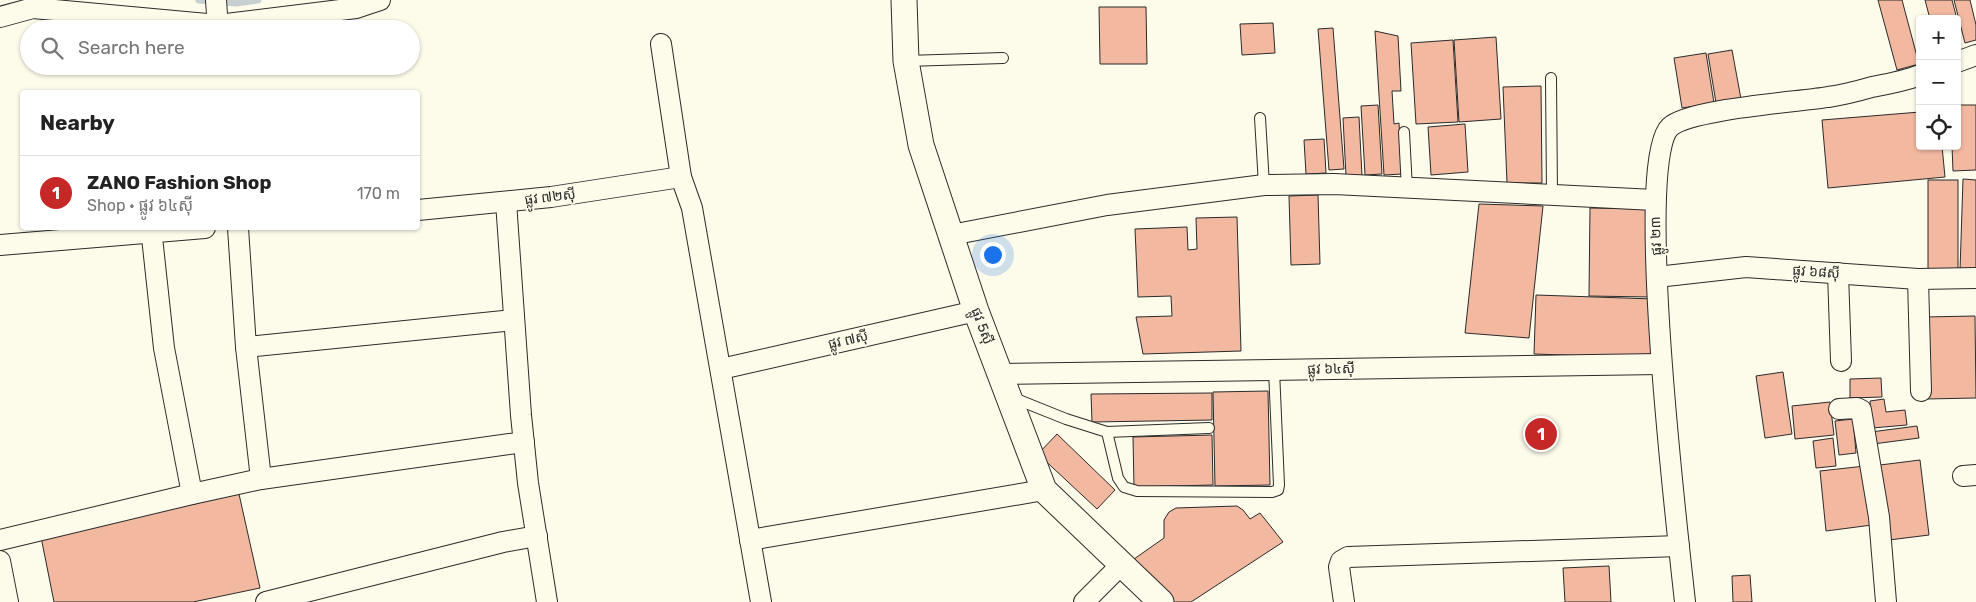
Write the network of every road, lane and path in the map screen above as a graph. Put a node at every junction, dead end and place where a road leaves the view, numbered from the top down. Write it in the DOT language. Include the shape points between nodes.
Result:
graph roads {
  1 [pos="380,0"];
  2 [pos="904,0"];
  3 [pos="0,17"];
  4 [pos="217,18"];
  5 [pos="661,44"];
  6 [pos="1976,55"];
  7 [pos="1003,58"];
  8 [pos="906,60"];
  9 [pos="1961,61"];
  10 [pos="1916,76"];
  11 [pos="1551,78"];
  12 [pos="1260,118"];
  13 [pos="1404,132"];
  14 [pos="681,177"];
  15 [pos="1264,185"];
  16 [pos="1407,189"];
  17 [pos="1552,194"];
  18 [pos="1655,200"];
  19 [pos="506,202"];
  20 [pos="420,210"];
  21 [pos="151,230"];
  22 [pos="238,230"];
  23 [pos="951,234"];
  24 [pos="0,245"];
  25 [pos="1838,273"];
  26 [pos="1657,278"];
  27 [pos="1976,278"];
  28 [pos="1918,279"];
  29 [pos="976,312"];
  30 [pos="514,320"];
  31 [pos="246,347"];
  32 [pos="1841,361"];
  33 [pos="1661,364"];
  34 [pos="721,369"];
  35 [pos="1274,370"];
  36 [pos="1005,385"];
  37 [pos="1921,391"];
  38 [pos="1839,409"];
  39 [pos="1209,428"];
  40 [pos="1107,432"];
  41 [pos="524,442"];
  42 [pos="261,480"];
  43 [pos="1044,490"];
  44 [pos="192,494"];
  45 [pos="537,536"];
  46 [pos="0,540"];
  47 [pos="750,540"];
  48 [pos="1679,546"];
  49 [pos="0,561"];
  50 [pos="1121,565"];
  51 [pos="295,598"];
  52 [pos="8,602"];
  53 [pos="266,602"];
  54 [pos="547,602"];
  55 [pos="761,602"];
  56 [pos="1084,602"];
  57 [pos="1160,602"];
  58 [pos="1344,602"];
  59 [pos="1685,602"];
  60 [pos="1886,602"];
  1 -- 4 [label="street" via="356,8"];
  2 -- 8 [label="street, ផ្លូវ 5ស៊ី"];
  3 -- 4 [label="street" via="33,8"];
  5 -- 14 [label="street"];
  6 -- 9 [label="street"];
  7 -- 8 [label="lane"];
  8 -- 23 [label="street, ផ្លូវ 5ស៊ី" via="921,145"];
  10 -- 18 [label="street, ផ្លូវ ២៣" via="1831,97 1686,118 1669,127 1662,142"];
  11 -- 17 [label="lane"];
  12 -- 15 [label="lane"];
  13 -- 16 [label="lane"];
  14 -- 19 [label="street, ផ្លូវ ៧២ស៊ី"];
  14 -- 34 [label="street" via="692,208"];
  15 -- 16 [label="street" via="1334,184"];
  15 -- 23 [label="street" via="1107,205"];
  16 -- 17 [label="street"];
  17 -- 18 [label="street"];
  18 -- 26 [label="street, ផ្លូវ ២៣"];
  19 -- 20 [label="street, ផ្លូវ ៧២ស៊ី"];
  19 -- 30 [label="street"];
  21 -- 24 [label="street"];
  21 -- 44 [label="street" via="164,348"];
  22 -- 31 [label="street"];
  23 -- 29 [label="street, ផ្លូវ 5ស៊ី"];
  25 -- 26 [label="street, ផ្លូវ ៦៨ស៊ី" via="1746,267"];
  25 -- 28 [label="street, ផ្លូវ ៦៨ស៊ី"];
  25 -- 32 [label="street"];
  26 -- 33 [label="street, ផ្លូវ ២៣"];
  27 -- 28 [label="street, ផ្លូវ ៦៨ស៊ី"];
  28 -- 37 [label="street"];
  29 -- 34 [label="street, ផ្លូវ ៧ស៊ី"];
  29 -- 36 [label="street, ផ្លូវ 5ស៊ី"];
  30 -- 31 [label="street"];
  30 -- 41 [label="street"];
  31 -- 42 [label="street"];
  33 -- 35 [label="street, ផ្លូវ ៦៤ស៊ី"];
  33 -- 48 [label="street, ផ្លូវ ២៣"];
  34 -- 47 [label="street"];
  35 -- 36 [label="street, ផ្លូវ ៦៤ស៊ី"];
  35 -- 40 [label="lane" via="1278,490 1137,491 1124,487 1118,478"];
  36 -- 40 [label="lane" via="1066,419"];
  36 -- 43 [label="street, ផ្លូវ 5ស៊ី"];
  38 -- 60 [label="street" via="1861,410 1879,517"];
  39 -- 40 [label="lane"];
  41 -- 42 [label="street"];
  41 -- 45 [label="street"];
  42 -- 44 [label="street"];
  43 -- 47 [label="street"];
  43 -- 50 [label="street, ផ្លូវ 5ស៊ី"];
  44 -- 46 [label="street"];
  45 -- 51 [label="street" via="503,542"];
  45 -- 54 [label="street"];
  47 -- 55 [label="street"];
  48 -- 58 [label="street" via="1348,557 1341,560 1339,567"];
  48 -- 59 [label="street, ផ្លូវ ២៣"];
  49 -- 52 [label="street"];
  50 -- 56 [label="street"];
  50 -- 57 [label="street, ផ្លូវ 5ស៊ី"];
  51 -- 53 [label="street"];
}
